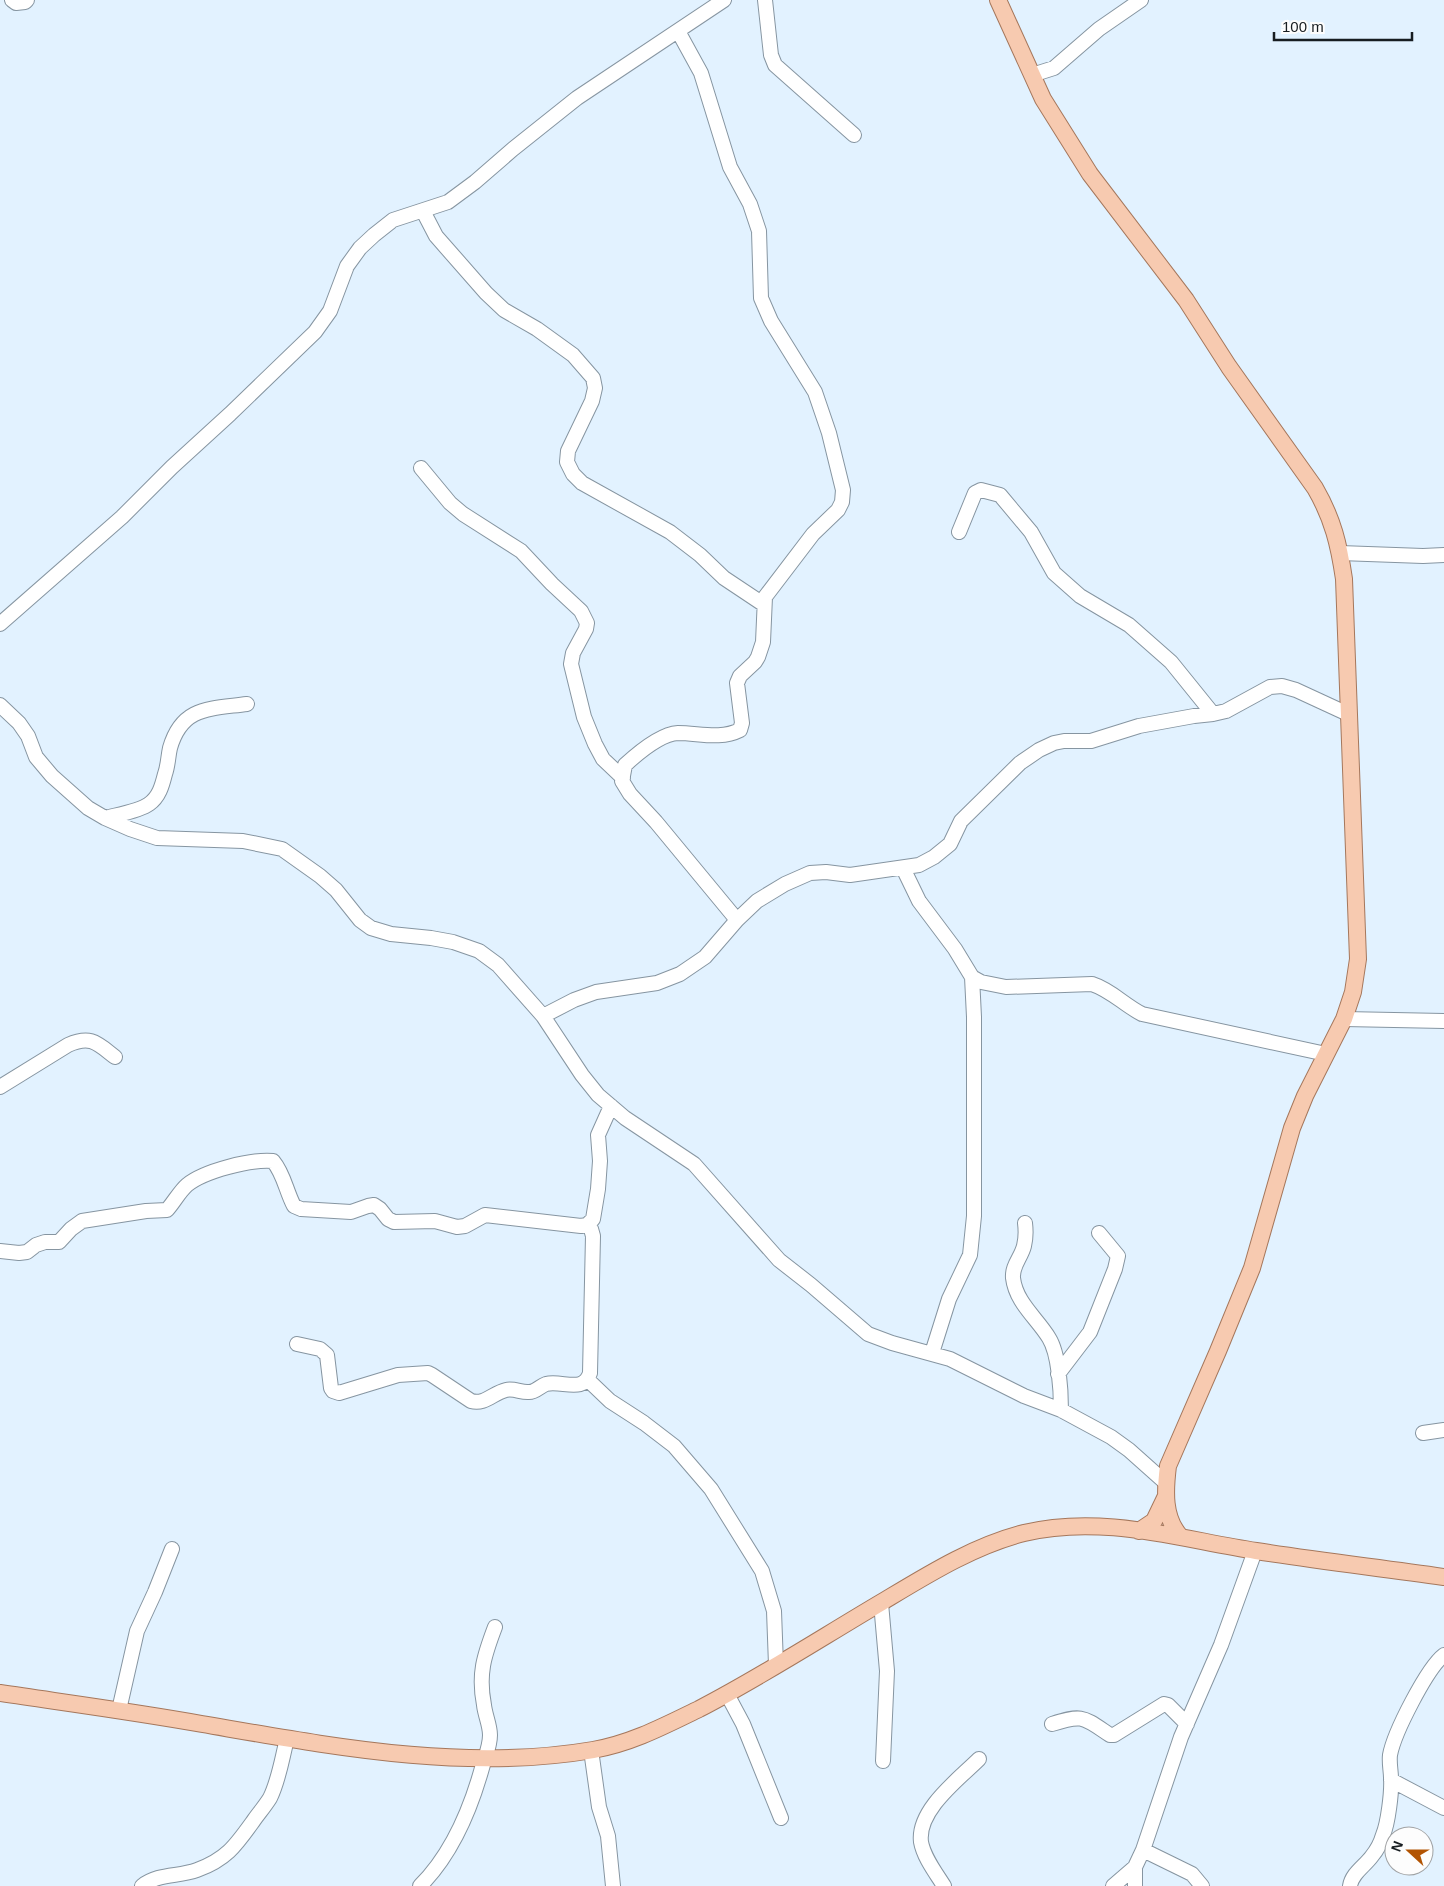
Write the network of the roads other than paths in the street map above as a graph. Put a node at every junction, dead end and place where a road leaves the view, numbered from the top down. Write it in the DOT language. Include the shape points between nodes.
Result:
graph roads {
  1 [pos="12,0"];
  2 [pos="27,0"];
  3 [pos="724,0"];
  4 [pos="765,0"];
  5 [pos="998,0"];
  6 [pos="1141,0"];
  7 [pos="678,31"];
  8 [pos="1032,75"];
  9 [pos="854,134"];
  10 [pos="423,211"];
  11 [pos="421,468"];
  12 [pos="959,532"];
  13 [pos="1340,553"];
  14 [pos="1444,555"];
  15 [pos="763,604"];
  16 [pos="0,624"];
  17 [pos="247,704"];
  18 [pos="0,705"];
  19 [pos="1213,714"];
  20 [pos="1348,714"];
  21 [pos="623,778"];
  22 [pos="105,818"];
  23 [pos="903,868"];
  24 [pos="736,920"];
  25 [pos="972,977"];
  26 [pos="543,1016"];
  27 [pos="1344,1019"];
  28 [pos="1444,1021"];
  29 [pos="1326,1054"];
  30 [pos="115,1056"];
  31 [pos="0,1087"];
  32 [pos="611,1106"];
  33 [pos="1025,1223"];
  34 [pos="587,1225"];
  35 [pos="1099,1234"];
  36 [pos="0,1251"];
  37 [pos="297,1344"];
  38 [pos="932,1353"];
  39 [pos="1058,1374"];
  40 [pos="588,1380"];
  41 [pos="1061,1410"];
  42 [pos="1444,1430"];
  43 [pos="1423,1432"];
  44 [pos="1166,1490"];
  45 [pos="1139,1531"];
  46 [pos="1181,1536"];
  47 [pos="172,1549"];
  48 [pos="1255,1551"];
  49 [pos="1444,1577"];
  50 [pos="881,1603"];
  51 [pos="494,1627"];
  52 [pos="1444,1655"];
  53 [pos="776,1665"];
  54 [pos="0,1693"];
  55 [pos="727,1694"];
  56 [pos="119,1710"];
  57 [pos="1052,1724"];
  58 [pos="1186,1724"];
  59 [pos="287,1739"];
  60 [pos="591,1750"];
  61 [pos="485,1758"];
  62 [pos="979,1759"];
  63 [pos="883,1761"];
  64 [pos="1392,1780"];
  65 [pos="1444,1808"];
  66 [pos="781,1818"];
  67 [pos="1143,1850"];
  68 [pos="1135,1867"];
  69 [pos="142,1886"];
  70 [pos="420,1886"];
  71 [pos="612,1886"];
  72 [pos="944,1886"];
  73 [pos="1113,1886"];
  74 [pos="1135,1886"];
  75 [pos="1202,1886"];
  76 [pos="1350,1886"];
  1 -- 2 [label="street" via="16,3"];
  3 -- 7 [label="street"];
  4 -- 9 [label="street" via="775,65"];
  5 -- 8 [label="main road"];
  6 -- 8 [label="street" via="1099,29 1054,68"];
  7 -- 10 [label="street" via="577,98 448,202"];
  7 -- 15 [label="street" via="701,73 730,167 750,204 759,231 761,298 771,321 815,392 843,490 838,510 812,534 769,590"];
  8 -- 13 [label="main road" via="1090,174 1186,300 1315,488 1327,508"];
  10 -- 15 [label="street" via="436,236 486,293 504,310 573,354 592,378 595,388 592,401 568,451 567,462 573,474 582,483 670,532 724,578"];
  10 -- 16 [label="street" via="393,220 360,248 347,266 330,311 315,332 122,517"];
  11 -- 21 [label="street" via="450,503 521,551 581,611 587,623 586,629 571,664 584,717 603,759"];
  12 -- 19 [label="street" via="975,493 981,490 1000,495 1031,532 1054,573 1080,596 1129,625 1171,662"];
  13 -- 14 [label="street"];
  13 -- 20 [label="main road" via="1344,579"];
  15 -- 21 [label="street" via="762,642 758,657 740,676 738,684 740,730 717,736 677,733 657,740 625,765"];
  17 -- 22 [label="street" via="200,711 185,719 170,748 168,766 156,797 147,806"];
  18 -- 22 [label="street" via="19,723 36,757 52,776 88,808"];
  19 -- 20 [label="street" via="1226,711 1270,687 1282,686"];
  19 -- 23 [label="street" via="1138,726 1091,741 1064,741 1039,750 961,820 950,844 919,865"];
  20 -- 27 [label="main road" via="1358,959 1353,992"];
  21 -- 24 [label="street" via="630,794"];
  22 -- 26 [label="street" via="157,838 243,841 282,849 336,890 370,928 453,942 479,951 498,965"];
  23 -- 24 [label="street" via="850,875 810,873 757,901"];
  23 -- 25 [label="street" via="919,901"];
  24 -- 26 [label="street" via="705,957 680,974 657,983 596,992"];
  25 -- 29 [label="street" via="1006,987 1092,984 1104,988 1142,1014"];
  25 -- 38 [label="street" via="973,1226 970,1255 949,1298"];
  26 -- 32 [label="street" via="582,1075"];
  27 -- 28 [label="street"];
  27 -- 29 [label="main road"];
  29 -- 44 [label="main road" via="1292,1128 1252,1268 1172,1454"];
  30 -- 31 [label="street" via="90,1040 78,1041"];
  32 -- 34 [label="street" via="598,1135 598,1189 593,1219"];
  32 -- 38 [label="street" via="694,1164 779,1260 868,1334"];
  33 -- 39 [label="street" via="1024,1247 1014,1264 1013,1279 1028,1312 1053,1346"];
  34 -- 36 [label="street" via="485,1215 457,1227 435,1221 394,1222 374,1205 351,1212 301,1208 294,1206 279,1168 273,1161 262,1160 193,1180 168,1210 82,1221 59,1242 45,1242 27,1252"];
  34 -- 40 [label="street" via="593,1236"];
  35 -- 39 [label="street" via="1118,1256 1115,1269 1090,1332"];
  37 -- 40 [label="street" via="320,1349 328,1355 331,1388 339,1393 398,1375 428,1373 476,1402 507,1390 530,1392 544,1384 578,1385"];
  38 -- 41 [label="street"];
  39 -- 41 [label="street"];
  40 -- 53 [label="street" via="610,1401 674,1446 711,1489 762,1571 774,1611"];
  41 -- 44 [label="street" via="1129,1450"];
  42 -- 43 [label="street"];
  44 -- 45 [label="main road" via="1154,1522"];
  44 -- 46 [label="main road" via="1173,1527"];
  45 -- 46 [label="main road"];
  45 -- 50 [label="main road" via="1083,1525 1020,1534 948,1564"];
  46 -- 48 [label="main road"];
  47 -- 56 [label="street" via="137,1631"];
  48 -- 49 [label="main road"];
  48 -- 58 [label="street" via="1221,1645"];
  50 -- 53 [label="main road"];
  50 -- 63 [label="street" via="887,1671"];
  51 -- 61 [label="street" via="482,1664 481,1688 490,1733 490,1746"];
  52 -- 64 [label="street" via="1430,1670 1400,1725 1390,1756"];
  53 -- 55 [label="main road"];
  54 -- 56 [label="main road"];
  55 -- 60 [label="main road" via="652,1733"];
  55 -- 66 [label="street" via="743,1724"];
  56 -- 59 [label="main road"];
  57 -- 58 [label="street" via="1072,1717 1084,1718 1114,1735 1164,1704"];
  58 -- 67 [label="street"];
  59 -- 61 [label="main road" via="413,1755"];
  59 -- 69 [label="street" via="270,1798 238,1844 212,1864 151,1879"];
  60 -- 61 [label="main road"];
  60 -- 71 [label="street" via="599,1807 608,1836"];
  61 -- 70 [label="street" via="454,1841 433,1873"];
  62 -- 72 [label="street" via="945,1792 929,1811 922,1826 921,1842"];
  64 -- 65 [label="street"];
  64 -- 76 [label="street" via="1384,1835"];
  67 -- 68 [label="street"];
  67 -- 75 [label="street" via="1192,1874"];
  68 -- 73 [label="street"];
  68 -- 74 [label="street"];
}
